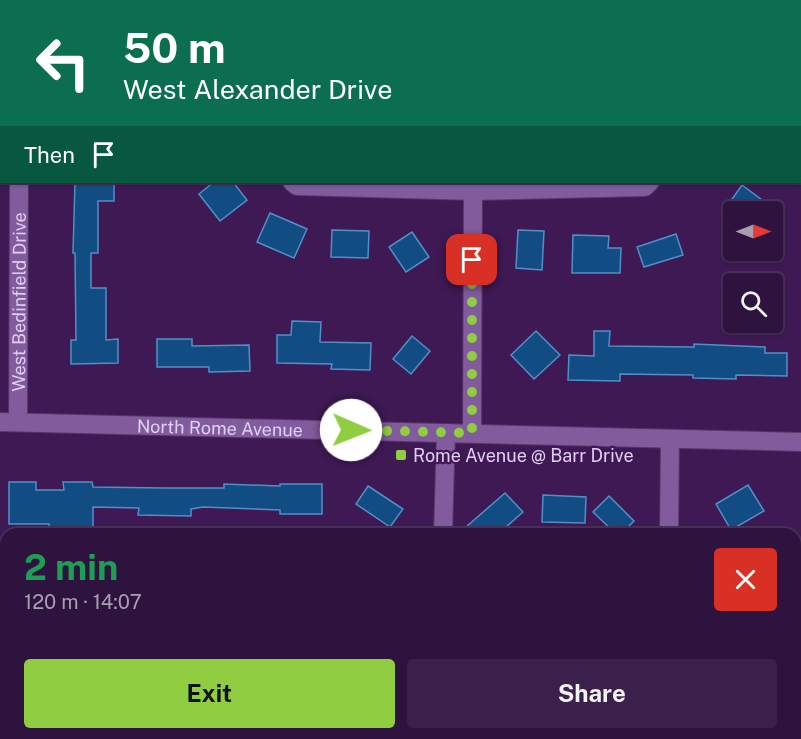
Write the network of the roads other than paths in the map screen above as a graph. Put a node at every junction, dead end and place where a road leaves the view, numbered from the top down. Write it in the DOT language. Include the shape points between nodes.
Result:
graph roads {
  1 [pos="19,183"];
  2 [pos="293,183"];
  3 [pos="649,183"];
  4 [pos="473,190"];
  5 [pos="9,422"];
  6 [pos="446,433"];
  7 [pos="472,433"];
  8 [pos="670,439"];
  9 [pos="801,442"];
  10 [pos="443,528"];
  11 [pos="669,528"];
  1 -- 5 [label="street, West Bedinfield Drive"];
  2 -- 4 [label="street"];
  3 -- 4 [label="street" via="645,187"];
  4 -- 7 [label="street"];
  5 -- 6 [label="street, North Rome Avenue"];
  6 -- 7 [label="street, North Rome Avenue"];
  6 -- 10 [label="street"];
  7 -- 8 [label="street, North Rome Avenue"];
  8 -- 9 [label="street, North Rome Avenue"];
  8 -- 11 [label="street"];
}
